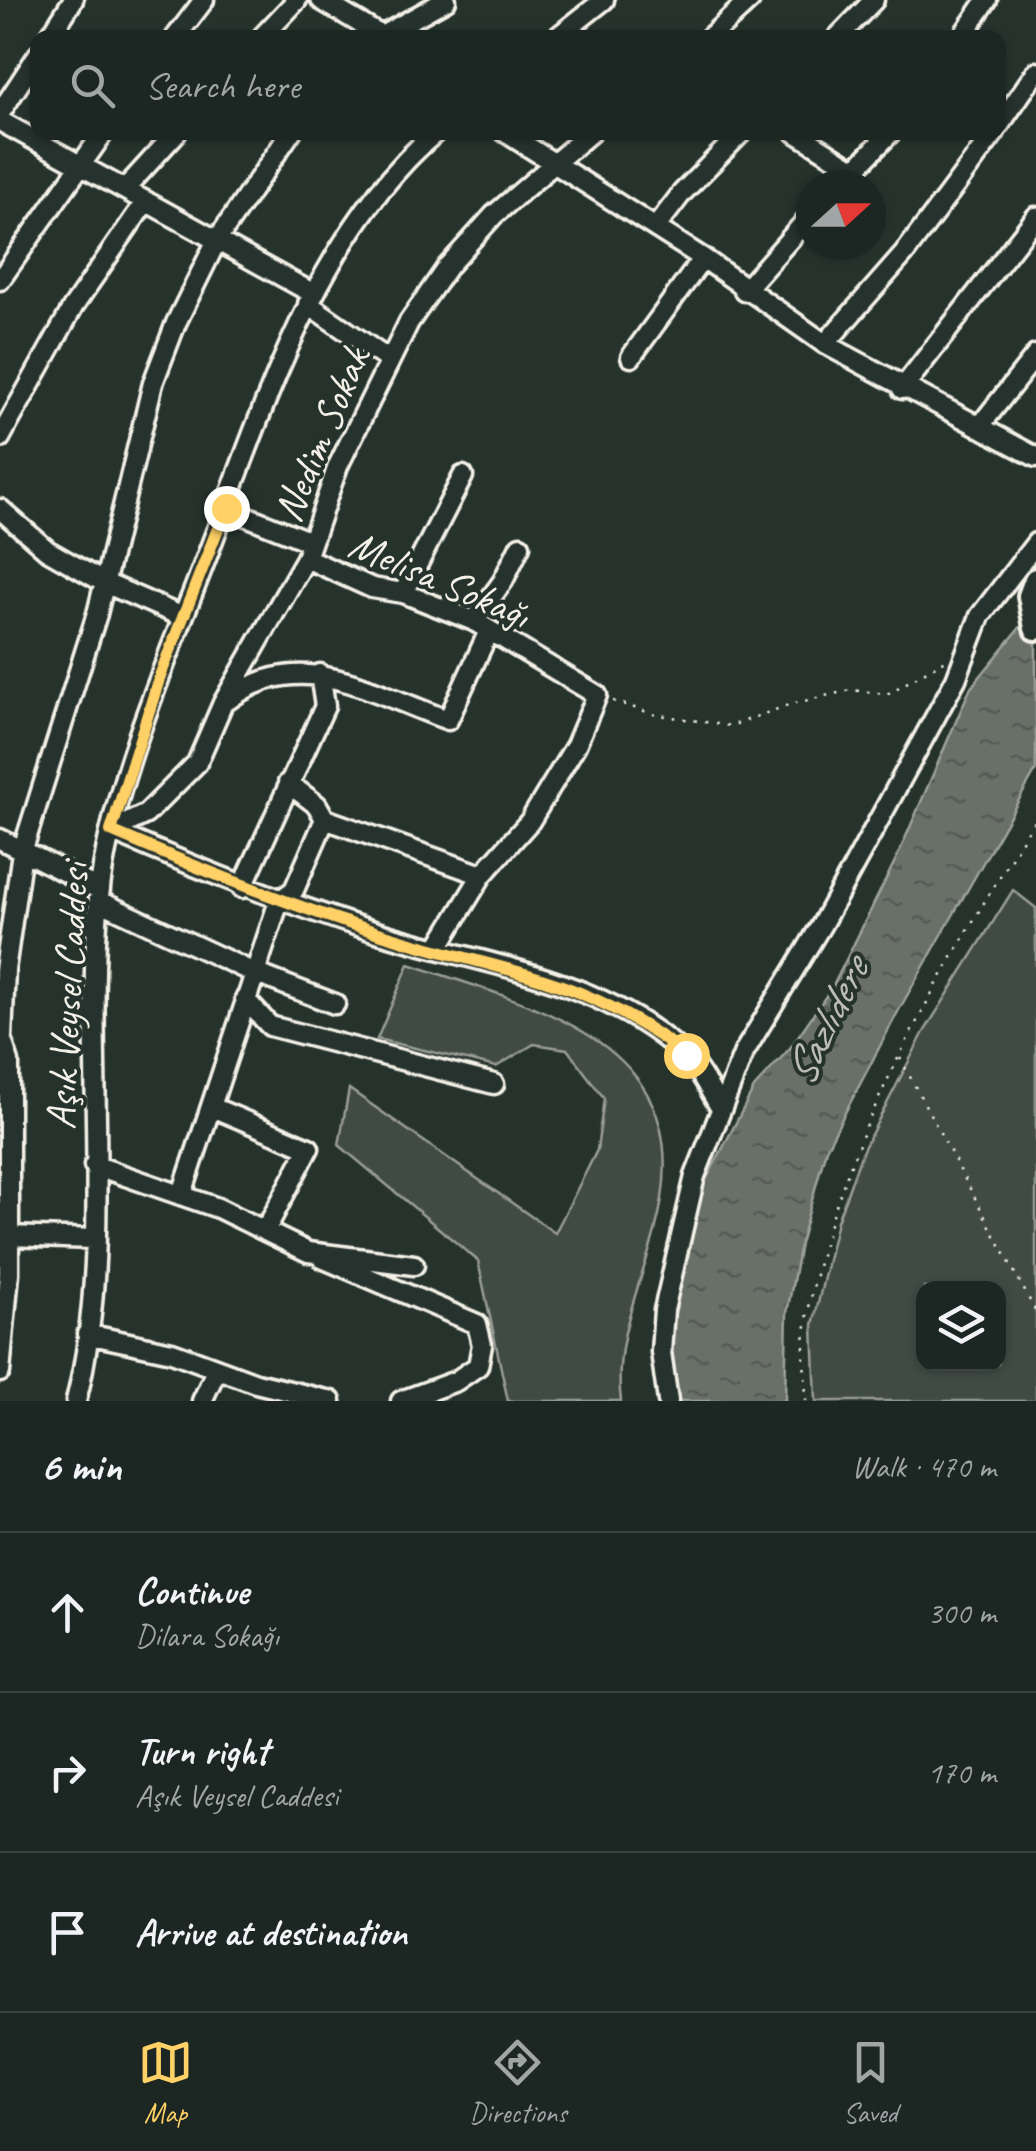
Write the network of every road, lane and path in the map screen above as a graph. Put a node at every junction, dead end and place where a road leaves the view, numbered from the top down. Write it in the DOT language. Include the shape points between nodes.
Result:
graph roads {
  1 [pos="73,0"];
  2 [pos="204,0"];
  3 [pos="298,0"];
  4 [pos="321,0"];
  5 [pos="446,0"];
  6 [pos="604,0"];
  7 [pos="750,0"];
  8 [pos="874,0"];
  9 [pos="987,0"];
  10 [pos="53,30"];
  11 [pos="181,30"];
  12 [pos="269,30"];
  13 [pos="370,30"];
  14 [pos="393,30"];
  15 [pos="566,30"];
  16 [pos="718,30"];
  17 [pos="845,30"];
  18 [pos="966,30"];
  19 [pos="30,68"];
  20 [pos="1036,72"];
  21 [pos="1006,116"];
  22 [pos="0,117"];
  23 [pos="30,134"];
  24 [pos="40,140"];
  25 [pos="98,140"];
  26 [pos="170,140"];
  27 [pos="286,140"];
  28 [pos="429,140"];
  29 [pos="517,140"];
  30 [pos="581,140"];
  31 [pos="734,140"];
  32 [pos="808,140"];
  33 [pos="883,140"];
  34 [pos="989,140"];
  35 [pos="553,162"];
  36 [pos="81,164"];
  37 [pos="855,170"];
  38 [pos="124,189"];
  39 [pos="146,200"];
  40 [pos="1036,217"];
  41 [pos="656,227"];
  42 [pos="796,232"];
  43 [pos="217,240"];
  44 [pos="703,258"];
  45 [pos="0,280"];
  46 [pos="744,291"];
  47 [pos="311,299"];
  48 [pos="825,344"];
  49 [pos="1036,355"];
  50 [pos="631,358"];
  51 [pos="387,359"];
  52 [pos="902,389"];
  53 [pos="979,427"];
  54 [pos="0,438"];
  55 [pos="1036,457"];
  56 [pos="462,476"];
  57 [pos="226,508"];
  58 [pos="0,509"];
  59 [pos="1036,543"];
  60 [pos="520,546"];
  61 [pos="308,550"];
  62 [pos="1036,580"];
  63 [pos="104,583"];
  64 [pos="403,593"];
  65 [pos="184,618"];
  66 [pos="482,626"];
  67 [pos="1036,628"];
  68 [pos="966,649"];
  69 [pos="320,674"];
  70 [pos="597,695"];
  71 [pos="223,703"];
  72 [pos="288,783"];
  73 [pos="1036,818"];
  74 [pos="324,819"];
  75 [pos="111,831"];
  76 [pos="0,839"];
  77 [pos="22,852"];
  78 [pos="482,875"];
  79 [pos="242,888"];
  80 [pos="99,895"];
  81 [pos="279,901"];
  82 [pos="438,950"];
  83 [pos="252,972"];
  84 [pos="245,1000"];
  85 [pos="335,1004"];
  86 [pos="1,1035"];
  87 [pos="899,1056"];
  88 [pos="494,1084"];
  89 [pos="214,1108"];
  90 [pos="722,1109"];
  91 [pos="94,1164"];
  92 [pos="182,1194"];
  93 [pos="264,1230"];
  94 [pos="10,1236"];
  95 [pos="93,1239"];
  96 [pos="308,1252"];
  97 [pos="414,1265"];
  98 [pos="1036,1312"];
  99 [pos="86,1334"];
  100 [pos="217,1369"];
  101 [pos="0,1372"];
  102 [pos="76,1401"];
  103 [pos="202,1401"];
  104 [pos="332,1401"];
  105 [pos="401,1401"];
  106 [pos="668,1401"];
  107 [pos="806,1401"];
  1 -- 10 [label="street"];
  2 -- 11 [label="street"];
  3 -- 12 [label="street"];
  4 -- 13 [label="street"];
  5 -- 14 [label="street"];
  6 -- 15 [label="street"];
  7 -- 16 [label="street"];
  8 -- 17 [label="street"];
  9 -- 18 [label="street"];
  19 -- 22 [label="street"];
  20 -- 21 [label="street"];
  22 -- 23 [label="street"];
  24 -- 36 [label="street"];
  25 -- 36 [label="street"];
  26 -- 38 [label="street"];
  27 -- 43 [label="street"];
  28 -- 47 [label="street, Aşık Veysel Caddesi" via="379,195"];
  29 -- 35 [label="street"];
  30 -- 35 [label="street, Nedim Sokak"];
  31 -- 41 [label="street"];
  32 -- 37 [label="street"];
  33 -- 37 [label="street"];
  34 -- 48 [label="street" via="904,254"];
  35 -- 41 [label="street"];
  35 -- 51 [label="street, Nedim Sokak" via="448,266"];
  36 -- 38 [label="street"];
  36 -- 45 [label="street"];
  38 -- 39 [label="street"];
  39 -- 43 [label="street"];
  39 -- 54 [label="street" via="73,307"];
  40 -- 52 [label="street"];
  41 -- 44 [label="street"];
  42 -- 46 [label="street"];
  43 -- 47 [label="street"];
  43 -- 63 [label="street" via="154,383"];
  44 -- 46 [label="street"];
  44 -- 50 [label="street"];
  46 -- 48 [label="street"];
  47 -- 51 [label="street"];
  47 -- 57 [label="street, Aşık Veysel Caddesi"];
  48 -- 52 [label="street"];
  49 -- 53 [label="street"];
  51 -- 61 [label="street, Nedim Sokak"];
  52 -- 53 [label="street"];
  53 -- 55 [label="street"];
  56 -- 64 [label="street"];
  57 -- 61 [label="street, Melisa Sokağı"];
  57 -- 65 [label="street, Aşık Veysel Caddesi"];
  58 -- 63 [label="street" via="47,550"];
  59 -- 68 [label="street" via="980,616"];
  60 -- 66 [label="street"];
  61 -- 64 [label="street, Melisa Sokağı" via="372,588"];
  61 -- 71 [label="street, Nedim Sokak"];
  62 -- 67 [label="main road" via="1030,596"];
  63 -- 65 [label="street"];
  63 -- 77 [label="street"];
  64 -- 66 [label="street, Melisa Sokağı"];
  65 -- 75 [label="street, Aşık Veysel Caddesi"];
  66 -- 69 [label="street" via="448,720"];
  66 -- 70 [label="street, Melisa Sokağı"];
  68 -- 70 [label="path" via="887,694 836,693 731,726 653,714"];
  68 -- 90 [label="street" via="956,679 830,908 744,1052"];
  69 -- 71 [label="street" via="255,679"];
  69 -- 72 [label="street" via="325,706"];
  70 -- 78 [label="street" via="576,745 530,820"];
  71 -- 75 [label="street, Nedim Sokak" via="197,763 173,792"];
  72 -- 74 [label="street"];
  72 -- 79 [label="street"];
  73 -- 87 [label="path"];
  74 -- 78 [label="street"];
  74 -- 81 [label="street" via="294,890"];
  75 -- 79 [label="street"];
  75 -- 80 [label="street, Aşık Veysel Caddesi"];
  76 -- 77 [label="street"];
  77 -- 80 [label="street"];
  77 -- 86 [label="street"];
  78 -- 82 [label="street"];
  79 -- 81 [label="street"];
  80 -- 83 [label="street"];
  80 -- 91 [label="street, Aşık Veysel Caddesi"];
  81 -- 82 [label="street"];
  81 -- 83 [label="street"];
  82 -- 90 [label="street" via="542,976 643,1022 686,1055"];
  83 -- 84 [label="street"];
  83 -- 85 [label="street"];
  84 -- 88 [label="street" via="270,1026"];
  84 -- 89 [label="street"];
  86 -- 94 [label="street" via="9,1062"];
  87 -- 98 [label="path"];
  87 -- 107 [label="path" via="842,1185 805,1334"];
  89 -- 92 [label="street"];
  89 -- 93 [label="street" via="309,1148"];
  90 -- 106 [label="street" via="695,1176 664,1310"];
  91 -- 92 [label="street"];
  91 -- 95 [label="street, Aşık Veysel Caddesi"];
  92 -- 93 [label="street"];
  93 -- 96 [label="street"];
  94 -- 95 [label="street"];
  94 -- 101 [label="street"];
  95 -- 99 [label="street, Aşık Veysel Caddesi"];
  96 -- 97 [label="street"];
  96 -- 105 [label="street" via="477,1324 478,1366 456,1382"];
  99 -- 100 [label="street"];
  99 -- 102 [label="street, Aşık Veysel Caddesi"];
  100 -- 103 [label="street"];
  100 -- 104 [label="street"];
}
